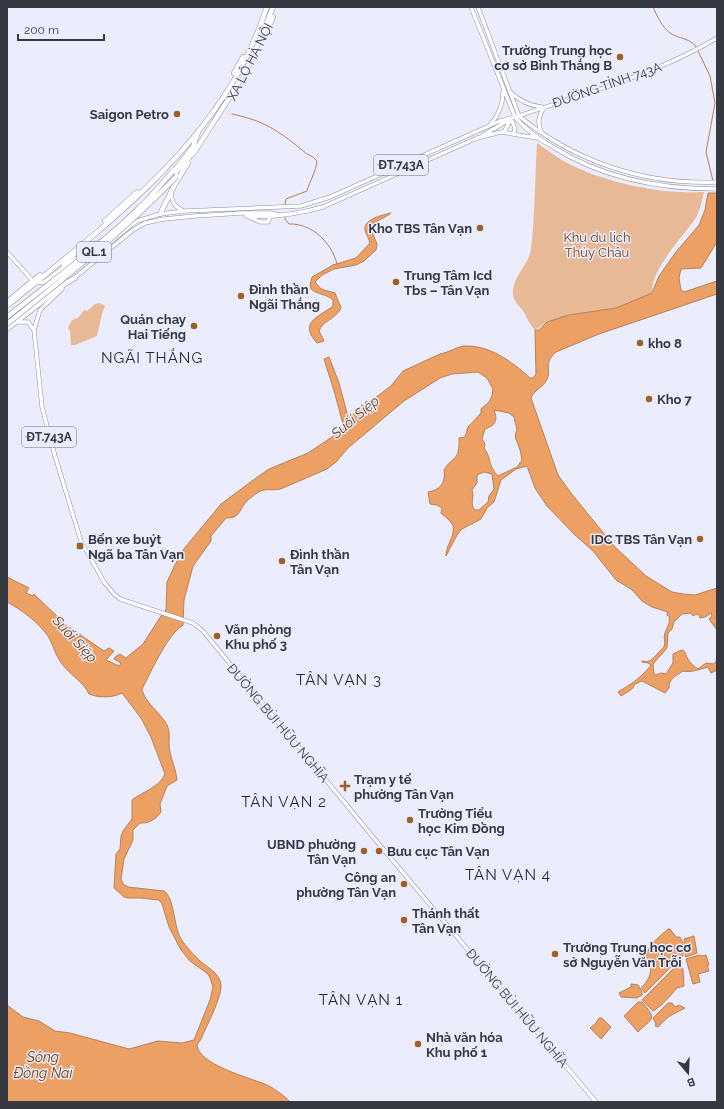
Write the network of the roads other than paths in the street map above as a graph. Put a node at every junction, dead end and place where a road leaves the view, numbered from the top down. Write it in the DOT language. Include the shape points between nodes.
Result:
graph roads {
  1 [pos="266,7"];
  2 [pos="273,7"];
  3 [pos="276,7"];
  4 [pos="471,7"];
  5 [pos="478,7"];
  6 [pos="717,38"];
  7 [pos="252,59"];
  8 [pos="503,89"];
  9 [pos="509,92"];
  10 [pos="545,107"];
  11 [pos="519,116"];
  12 [pos="513,118"];
  13 [pos="206,122"];
  14 [pos="490,126"];
  15 [pos="199,131"];
  16 [pos="504,132"];
  17 [pos="514,133"];
  18 [pos="542,133"];
  19 [pos="477,138"];
  20 [pos="537,138"];
  21 [pos="190,141"];
  22 [pos="195,151"];
  23 [pos="609,166"];
  24 [pos="175,173"];
  25 [pos="606,173"];
  26 [pos="717,182"];
  27 [pos="717,189"];
  28 [pos="171,192"];
  29 [pos="270,208"];
  30 [pos="185,211"];
  31 [pos="242,213"];
  32 [pos="160,214"];
  33 [pos="271,215"];
  34 [pos="246,216"];
  35 [pos="129,227"];
  36 [pos="7,252"];
  37 [pos="62,268"];
  38 [pos="75,278"];
  39 [pos="34,282"];
  40 [pos="7,302"];
  41 [pos="7,306"];
  42 [pos="7,317"];
  43 [pos="7,320"];
  44 [pos="16,322"];
  45 [pos="7,324"];
  46 [pos="7,329"];
  47 [pos="34,330"];
  48 [pos="596,1102"];
  1 -- 13 [label="highway, XA LỘ HÀ NỘI / QL.1" via="243,64"];
  2 -- 7 [label="highway, XA LỘ HÀ NỘI / QL.1"];
  3 -- 7 [label="highway, XA LỘ HÀ NỘI / QL.1"];
  4 -- 8 [label="main road"];
  5 -- 9 [label="main road"];
  6 -- 10 [label="main road, ĐƯỜNG TỈNH 743A" via="654,70"];
  7 -- 22 [label="highway, XA LỘ HÀ NỘI / QL.1"];
  8 -- 12 [label="main road"];
  8 -- 14 [label="main road" via="500,109"];
  9 -- 10 [label="main road" via="529,105"];
  9 -- 11 [label="main road"];
  10 -- 11 [label="main road, ĐƯỜNG TỈNH 743A"];
  10 -- 18 [label="main road" via="538,121"];
  11 -- 12 [label="main road, ĐƯỜNG TỈNH 743A"];
  11 -- 18 [label="main road"];
  12 -- 14 [label="main road, ĐT.743A"];
  12 -- 16 [label="main road"];
  12 -- 17 [label="main road"];
  12 -- 19 [label="main road, ĐT.743A" via="505,125"];
  12 -- 20 [label="main road"];
  13 -- 15 [label="highway, XA LỘ HÀ NỘI / QL.1"];
  13 -- 21 [label="highway, XA LỘ HÀ NỘI / QL.1" via="200,124 191,135"];
  14 -- 29 [label="main road, ĐT.743A" via="330,197 308,204"];
  15 -- 21 [label="highway, XA LỘ HÀ NỘI / QL.1"];
  15 -- 24 [label="highway, XA LỘ HÀ NỘI / QL.1" via="193,147"];
  16 -- 17 [label="main road"];
  16 -- 19 [label="main road"];
  17 -- 20 [label="main road"];
  18 -- 23 [label="main road" via="576,153"];
  19 -- 33 [label="main road, ĐT.743A" via="323,207 292,214"];
  20 -- 25 [label="main road" via="567,156"];
  21 -- 39 [label="highway, XA LỘ HÀ NỘI / QL.1" via="157,176 104,222 102,228"];
  22 -- 24 [label="highway, XA LỘ HÀ NỘI / QL.1"];
  22 -- 28 [label="highway"];
  23 -- 25 [label="main road"];
  23 -- 26 [label="main road" via="664,180 686,183"];
  24 -- 42 [label="highway, QL.1, bridge" via="129,218"];
  24 -- 43 [label="highway, QL.1, bridge" via="136,214 103,243"];
  24 -- 45 [label="highway, QL.1, bridge" via="142,211 121,230"];
  25 -- 27 [label="main road" via="648,183 692,189"];
  28 -- 30 [label="main road" via="174,204"];
  28 -- 32 [label="highway"];
  29 -- 30 [label="main road, ĐT.743A"];
  29 -- 33 [label="main road"];
  30 -- 32 [label="main road, ĐT.743A"];
  31 -- 33 [label="main road, ĐT.743A"];
  31 -- 34 [label="main road"];
  31 -- 38 [label="main road, ĐT.743A" via="158,220 140,226"];
  32 -- 35 [label="main road, ĐT.743A" via="137,221"];
  33 -- 34 [label="main road"];
  33 -- 34 [label="main road" via="268,222 264,223"];
  35 -- 37 [label="main road" via="78,252"];
  35 -- 37 [label="main road, ĐT.743A" via="95,256 80,256"];
  36 -- 39 [label="main road"];
  37 -- 39 [label="main road, ĐT.743A" via="44,282"];
  38 -- 44 [label="highway, QL.1"];
  38 -- 47 [label="main road, ĐT.743A" via="42,307 36,318"];
  39 -- 40 [label="highway, XA LỘ HÀ NỘI / QL.1"];
  39 -- 41 [label="highway, XA LỘ HÀ NỘI / QL.1"];
  44 -- 46 [label="highway, QL.1"];
  44 -- 47 [label="main road" via="28,322"];
  47 -- 48 [label="main road, ĐƯỜNG BÙI HỮU NGHĨA / ĐT.743A" via="42,407 55,456 82,541 104,582 120,600 189,622 203,631"];
}
